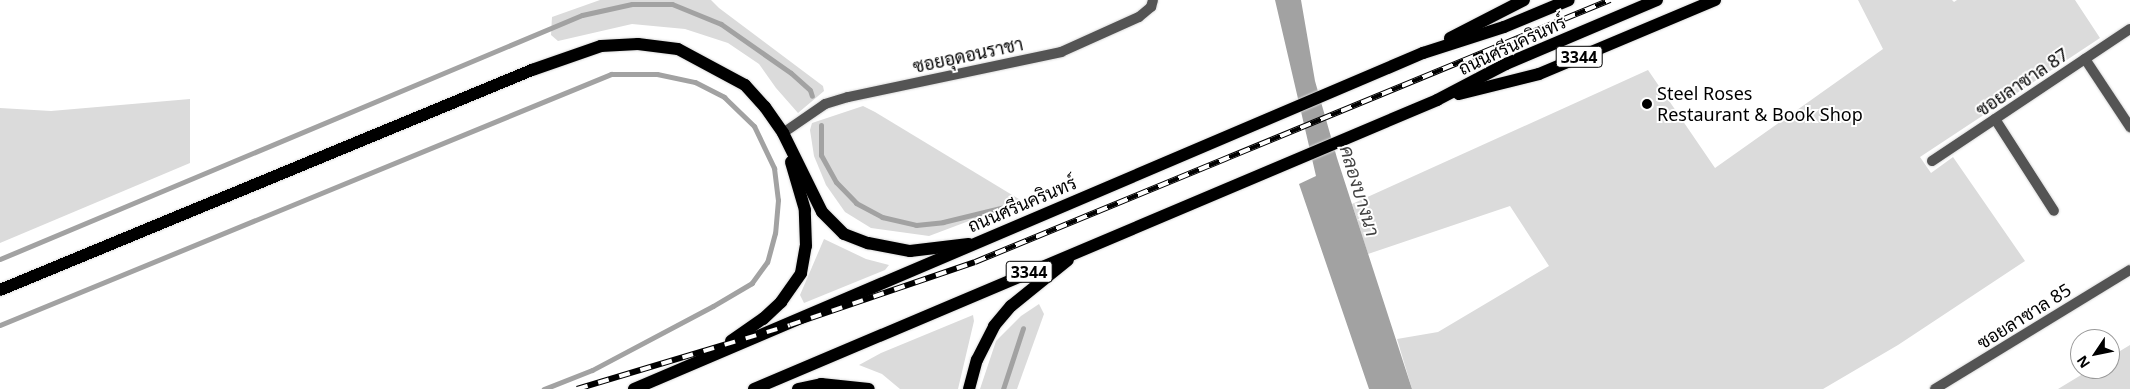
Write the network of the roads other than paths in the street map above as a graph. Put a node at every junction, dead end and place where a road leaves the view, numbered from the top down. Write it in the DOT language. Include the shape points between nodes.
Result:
graph roads {
  1 [pos="1153,0"];
  2 [pos="1524,0"];
  3 [pos="1569,0"];
  4 [pos="1657,0"];
  5 [pos="1715,0"];
  6 [pos="2130,29"];
  7 [pos="1423,53"];
  8 [pos="2085,59"];
  9 [pos="1438,100"];
  10 [pos="1995,119"];
  11 [pos="2130,127"];
  12 [pos="783,133"];
  13 [pos="788,147"];
  14 [pos="1932,161"];
  15 [pos="2054,211"];
  16 [pos="969,244"];
  17 [pos="1079,251"];
  18 [pos="2130,270"];
  19 [pos="0,290"];
  20 [pos="706,358"];
  21 [pos="634,389"];
  22 [pos="754,389"];
  23 [pos="798,389"];
  24 [pos="869,389"];
  25 [pos="969,389"];
  26 [pos="1935,389"];
  1 -- 12 [label="street, ซอยอุดอนราชา" via="1151,7 1139,17 1061,52 848,97 825,104"];
  2 -- 7 [label="main road, ถนนศรีนครินทร์"];
  3 -- 7 [label="main road, ถนนศรีนครินทร์" via="1504,27"];
  4 -- 9 [label="main road, ถนนศรีนครินทร์ / 3344" via="1506,64"];
  5 -- 9 [label="main road, ถนนศรีนครินทร์ / 3344" via="1539,74"];
  6 -- 8 [label="street, ซอยลาซาล 87"];
  7 -- 16 [label="main road, ถนนศรีนครินทร์"];
  8 -- 10 [label="street, ซอยลาซาล 87"];
  8 -- 11 [label="street"];
  9 -- 17 [label="main road, ถนนศรีนครินทร์ / 3344"];
  10 -- 14 [label="street, ซอยลาซาล 87"];
  10 -- 15 [label="street"];
  12 -- 13 [label="main road"];
  12 -- 19 [label="main road" via="745,86 678,49 638,44 601,46 408,120"];
  13 -- 16 [label="main road" via="822,212 844,234 868,243 910,251"];
  13 -- 20 [label="main road" via="805,210 806,246 801,274 781,302 763,319"];
  16 -- 20 [label="main road, ถนนศรีนครินทร์"];
  17 -- 22 [label="main road, ถนนศรีนครินทร์ / 3344"];
  17 -- 25 [label="main road" via="1011,306 994,326 977,360"];
  18 -- 26 [label="street, ซอยลาซาล 85"];
  20 -- 21 [label="main road, ถนนศรีนครินทร์"];
  23 -- 24 [label="main road" via="821,384"];
}
